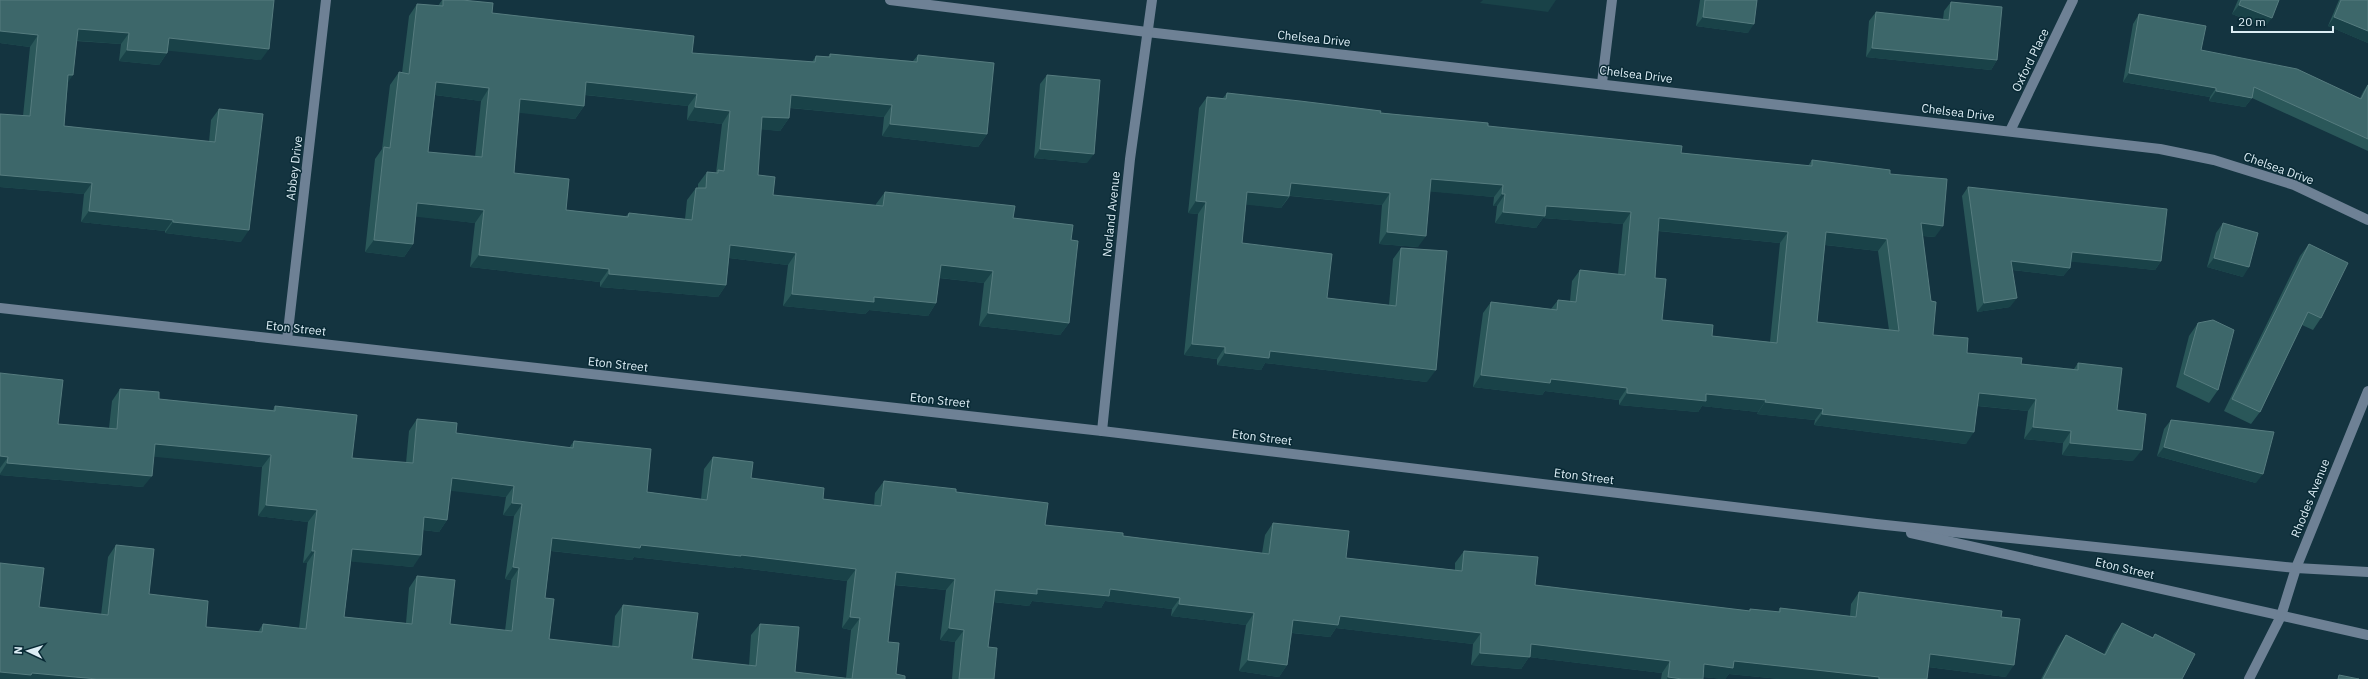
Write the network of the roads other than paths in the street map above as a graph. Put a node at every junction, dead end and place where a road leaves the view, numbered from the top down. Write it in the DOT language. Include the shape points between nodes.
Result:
graph roads {
  1 [pos="326,0"];
  2 [pos="890,0"];
  3 [pos="1152,0"];
  4 [pos="1612,0"];
  5 [pos="2074,0"];
  6 [pos="1147,32"];
  7 [pos="1602,83"];
  8 [pos="2010,131"];
  9 [pos="2368,220"];
  10 [pos="0,308"];
  11 [pos="287,340"];
  12 [pos="2368,391"];
  13 [pos="1102,431"];
  14 [pos="1876,524"];
  15 [pos="2296,568"];
  16 [pos="2368,572"];
  17 [pos="2281,616"];
  18 [pos="2368,635"];
  19 [pos="2249,679"];
  1 -- 11 [label="street, Abbey Drive"];
  2 -- 6 [label="street, Chelsea Drive"];
  3 -- 6 [label="street, Norland Avenue"];
  4 -- 7 [label="street"];
  5 -- 8 [label="street, Oxford Place"];
  6 -- 7 [label="street, Chelsea Drive"];
  6 -- 13 [label="street, Norland Avenue" via="1130,159"];
  7 -- 8 [label="street, Chelsea Drive"];
  8 -- 9 [label="street, Chelsea Drive" via="2160,149 2214,160 2294,185"];
  10 -- 11 [label="street, Eton Street"];
  11 -- 13 [label="street, Eton Street"];
  12 -- 15 [label="street, Rhodes Avenue"];
  13 -- 14 [label="street, Eton Street"];
  14 -- 15 [label="street, Eton Street"];
  14 -- 17 [label="street, Eton Street"];
  15 -- 16 [label="street, Eton Street"];
  15 -- 17 [label="street, Rhodes Avenue"];
  17 -- 18 [label="street, Eton Street"];
  17 -- 19 [label="street, Rhodes Avenue"];
}
